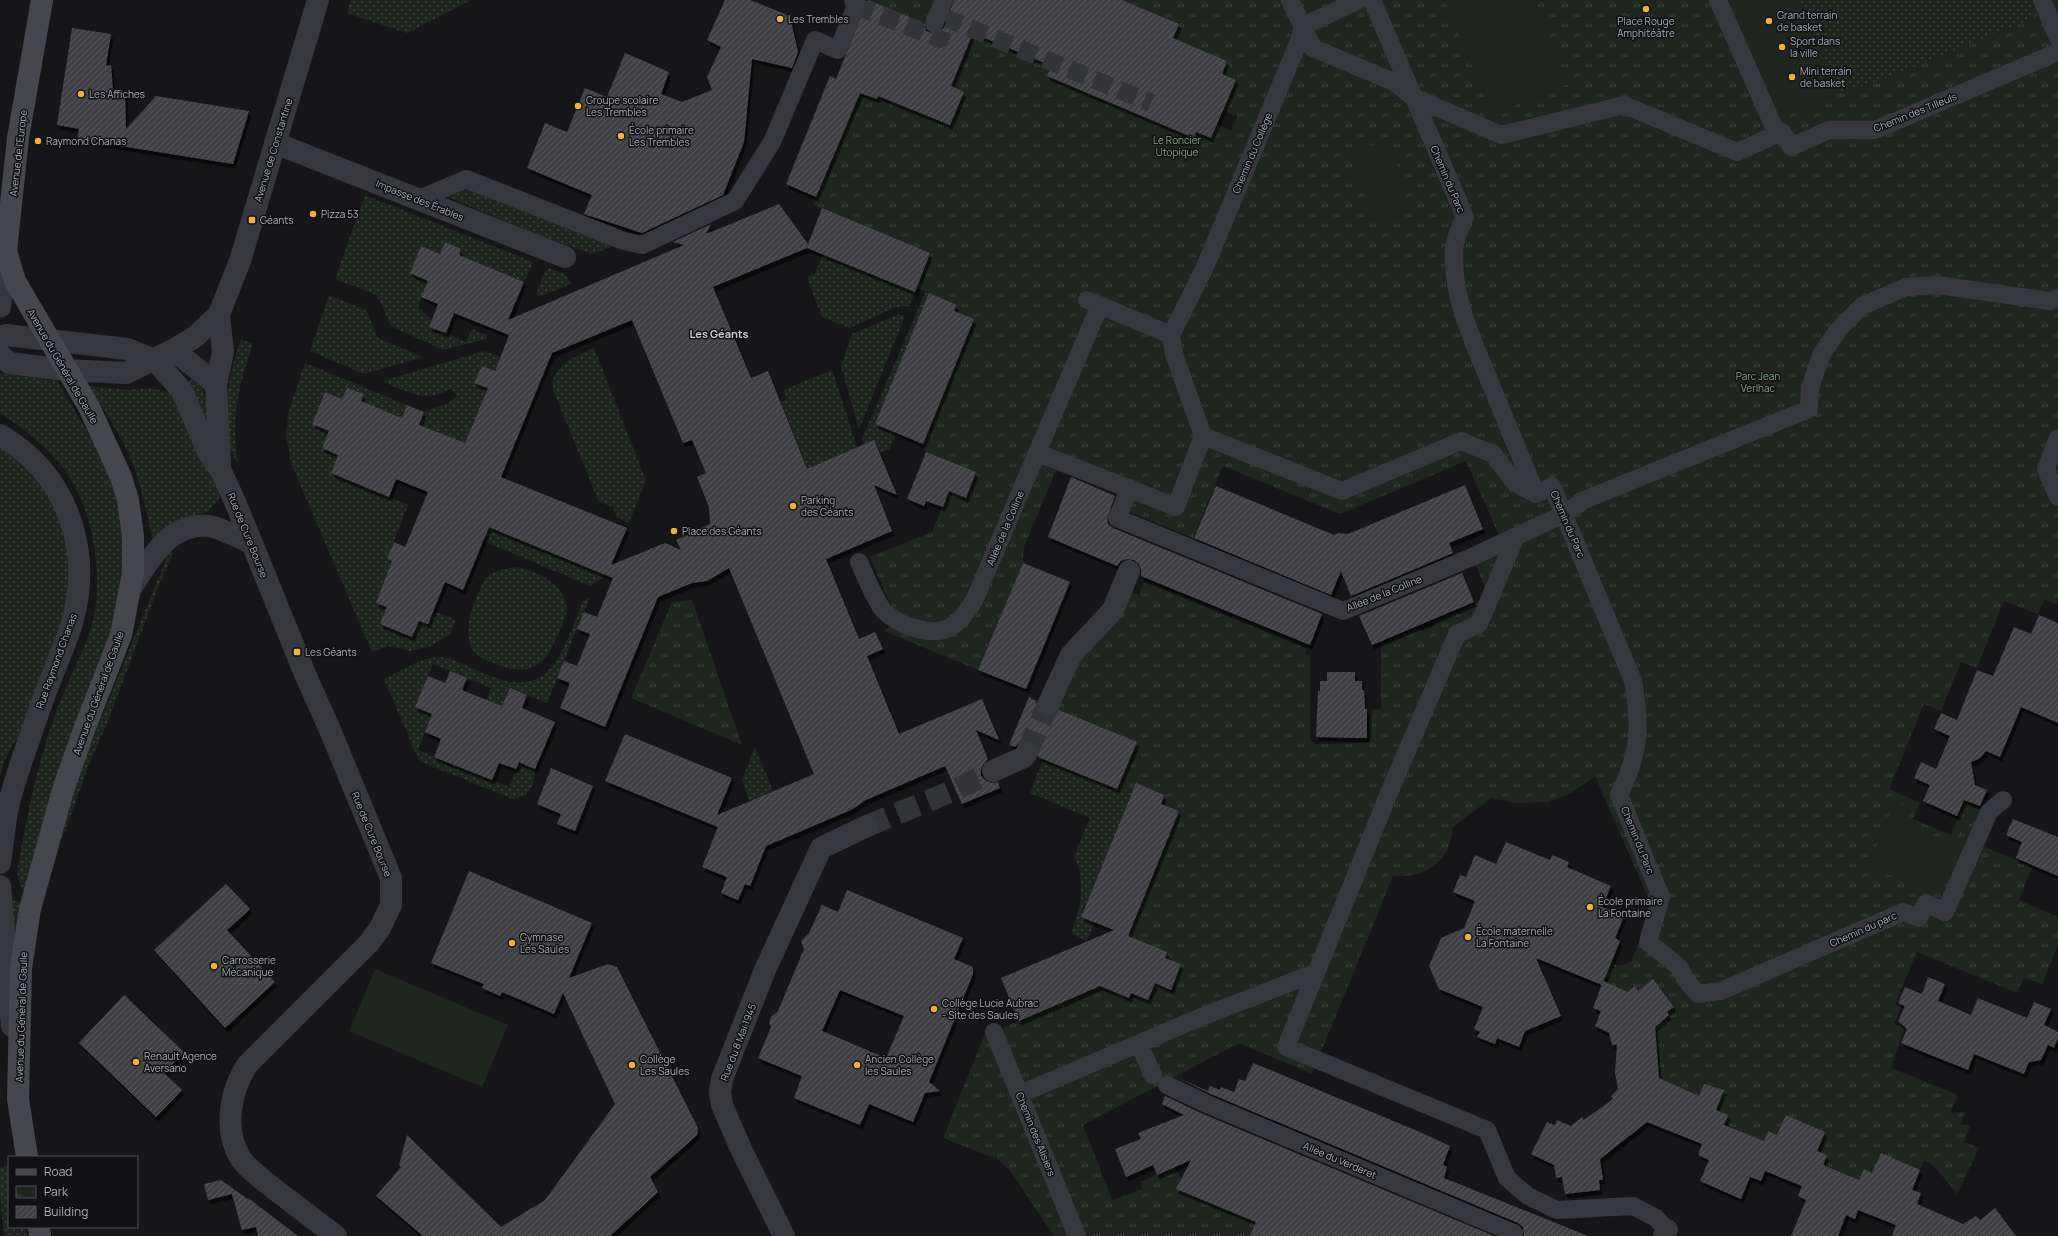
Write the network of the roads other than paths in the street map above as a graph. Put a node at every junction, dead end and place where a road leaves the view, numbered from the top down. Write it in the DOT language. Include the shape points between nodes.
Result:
graph roads {
  1 [pos="42,0"];
  2 [pos="318,0"];
  3 [pos="853,0"];
  4 [pos="944,0"];
  5 [pos="1290,0"];
  6 [pos="1359,0"];
  7 [pos="1372,0"];
  8 [pos="1718,0"];
  9 [pos="2042,0"];
  10 [pos="934,24"];
  11 [pos="1303,26"];
  12 [pos="2058,38"];
  13 [pos="2058,52"];
  14 [pos="1413,97"];
  15 [pos="1777,134"];
  16 [pos="275,143"];
  17 [pos="419,199"];
  18 [pos="6,251"];
  19 [pos="565,257"];
  20 [pos="2058,298"];
  21 [pos="0,307"];
  22 [pos="219,314"];
  23 [pos="1171,335"];
  24 [pos="0,337"];
  25 [pos="49,340"];
  26 [pos="0,355"];
  27 [pos="164,355"];
  28 [pos="66,370"];
  29 [pos="216,385"];
  30 [pos="0,435"];
  31 [pos="1203,436"];
  32 [pos="2058,438"];
  33 [pos="1038,453"];
  34 [pos="221,471"];
  35 [pos="1130,488"];
  36 [pos="1536,494"];
  37 [pos="2058,496"];
  38 [pos="236,504"];
  39 [pos="1564,514"];
  40 [pos="208,526"];
  41 [pos="1516,536"];
  42 [pos="251,543"];
  43 [pos="859,562"];
  44 [pos="1129,572"];
  45 [pos="131,588"];
  46 [pos="1048,705"];
  47 [pos="1027,752"];
  48 [pos="993,771"];
  49 [pos="2003,800"];
  50 [pos="867,826"];
  51 [pos="0,864"];
  52 [pos="0,886"];
  53 [pos="1315,973"];
  54 [pos="1698,994"];
  55 [pos="994,1032"];
  56 [pos="1138,1044"];
  57 [pos="1020,1094"];
  58 [pos="18,1099"];
  59 [pos="27,1156"];
  60 [pos="1514,1233"];
  61 [pos="1666,1233"];
  62 [pos="336,1236"];
  63 [pos="784,1236"];
  64 [pos="1077,1236"];
  1 -- 18 [label="main road, Avenue de l'Europe" via="18,138"];
  2 -- 16 [label="street, Avenue de Constantine"];
  3 -- 17 [label="street" via="856,6 838,50 815,40 772,142 734,201 642,245 624,241 466,179"];
  4 -- 10 [label="street"];
  5 -- 11 [label="street"];
  6 -- 11 [label="street"];
  7 -- 14 [label="street, Chemin du Parc"];
  8 -- 15 [label="street"];
  9 -- 12 [label="street"];
  11 -- 14 [label="street" via="1313,48 1394,82"];
  11 -- 23 [label="street, Chemin du Collège" via="1208,260"];
  13 -- 15 [label="street, Chemin des Tilleuls" via="1873,130 1829,130 1790,147 1782,132"];
  14 -- 15 [label="street" via="1501,135 1624,105 1737,152"];
  14 -- 36 [label="street, Chemin du Parc" via="1464,217 1454,250 1454,263 1457,288 1468,327"];
  16 -- 17 [label="street, Impasse des Érables"];
  16 -- 22 [label="street, Avenue de Constantine" via="240,261"];
  17 -- 19 [label="street, Impasse des Érables"];
  18 -- 21 [label="street, Avenue de l'Europe"];
  18 -- 25 [label="main road, Avenue du Général de Gaulle" via="15,282"];
  20 -- 39 [label="street, Allée de la Colline" via="2050,301 1937,285 1906,287 1862,306 1839,329 1822,353 1810,388 1809,409 1584,500"];
  22 -- 27 [label="street, Avenue de Constantine" via="195,337"];
  22 -- 29 [label="street, Rue de Cure Bourse" via="223,352"];
  23 -- 31 [label="street" via="1174,354"];
  23 -- 33 [label="street, Allée de la Colline" via="1093,303"];
  24 -- 25 [label="street" via="6,335"];
  25 -- 27 [label="street"];
  25 -- 28 [label="main road, Avenue du Général de Gaulle"];
  26 -- 28 [label="street, Avenue de Constantine" via="9,363"];
  27 -- 28 [label="street, Avenue de Constantine" via="126,373"];
  27 -- 29 [label="street" via="200,371"];
  27 -- 34 [label="street, Rue de Cure Bourse" via="208,452"];
  28 -- 45 [label="main road, Avenue du Général de Gaulle" via="89,407 121,477 128,500 133,536"];
  29 -- 34 [label="street, Rue de Cure Bourse" via="217,445"];
  30 -- 51 [label="street, Rue Raymond Chanas" via="36,461 61,497 77,545 79,575 77,600 71,624 48,684 8,808"];
  31 -- 35 [label="street" via="1176,507"];
  31 -- 36 [label="street" via="1342,491 1461,441 1493,454 1515,483"];
  32 -- 37 [label="street" via="2046,469"];
  33 -- 35 [label="street"];
  33 -- 43 [label="street, Allée de la Colline" via="974,601 963,617 949,628 935,632 915,628 883,611"];
  34 -- 38 [label="street, Rue de Cure Bourse"];
  35 -- 41 [label="street, Allée de la Colline" via="1117,518 1343,611"];
  36 -- 39 [label="street, Chemin du Parc" via="1552,486"];
  38 -- 40 [label="street"];
  38 -- 42 [label="street, Rue de Cure Bourse"];
  39 -- 41 [label="street, Allée de la Colline"];
  39 -- 54 [label="street, Chemin du Parc" via="1633,681 1637,705 1637,749 1632,769 1619,795 1661,897 1648,942 1679,967"];
  40 -- 42 [label="street"];
  40 -- 45 [label="street" via="183,529 171,536 153,556"];
  41 -- 53 [label="street" via="1479,624 1457,634"];
  42 -- 62 [label="street, Rue de Cure Bourse" via="391,878 391,905 380,928 369,943 248,1064 238,1078 233,1098 232,1130 235,1146 242,1160 261,1178"];
  44 -- 46 [label="street" via="1113,610 1071,655"];
  45 -- 58 [label="main road, Avenue du Général de Gaulle" via="120,635 68,775 30,909 21,968"];
  47 -- 48 [label="street" via="1024,757"];
  49 -- 54 [label="street, Chemin du parc" via="1989,812 1945,912 1926,903 1919,918 1903,912 1721,991"];
  50 -- 63 [label="street, Rue du 8 Mai 1945" via="821,848 765,970 722,1079 722,1105"];
  52 -- 58 [label="street"];
  53 -- 56 [label="street"];
  53 -- 61 [label="street" via="1286,1047 1487,1130 1507,1178 1528,1196 1557,1210 1633,1206 1656,1218"];
  55 -- 57 [label="street, Chemin des Alisiers"];
  56 -- 57 [label="street"];
  56 -- 60 [label="street, Allée du Verderet" via="1160,1080 1207,1104"];
  57 -- 64 [label="street, Chemin des Alisiers"];
  58 -- 59 [label="main road, Avenue du Général de Gaulle"];
}
